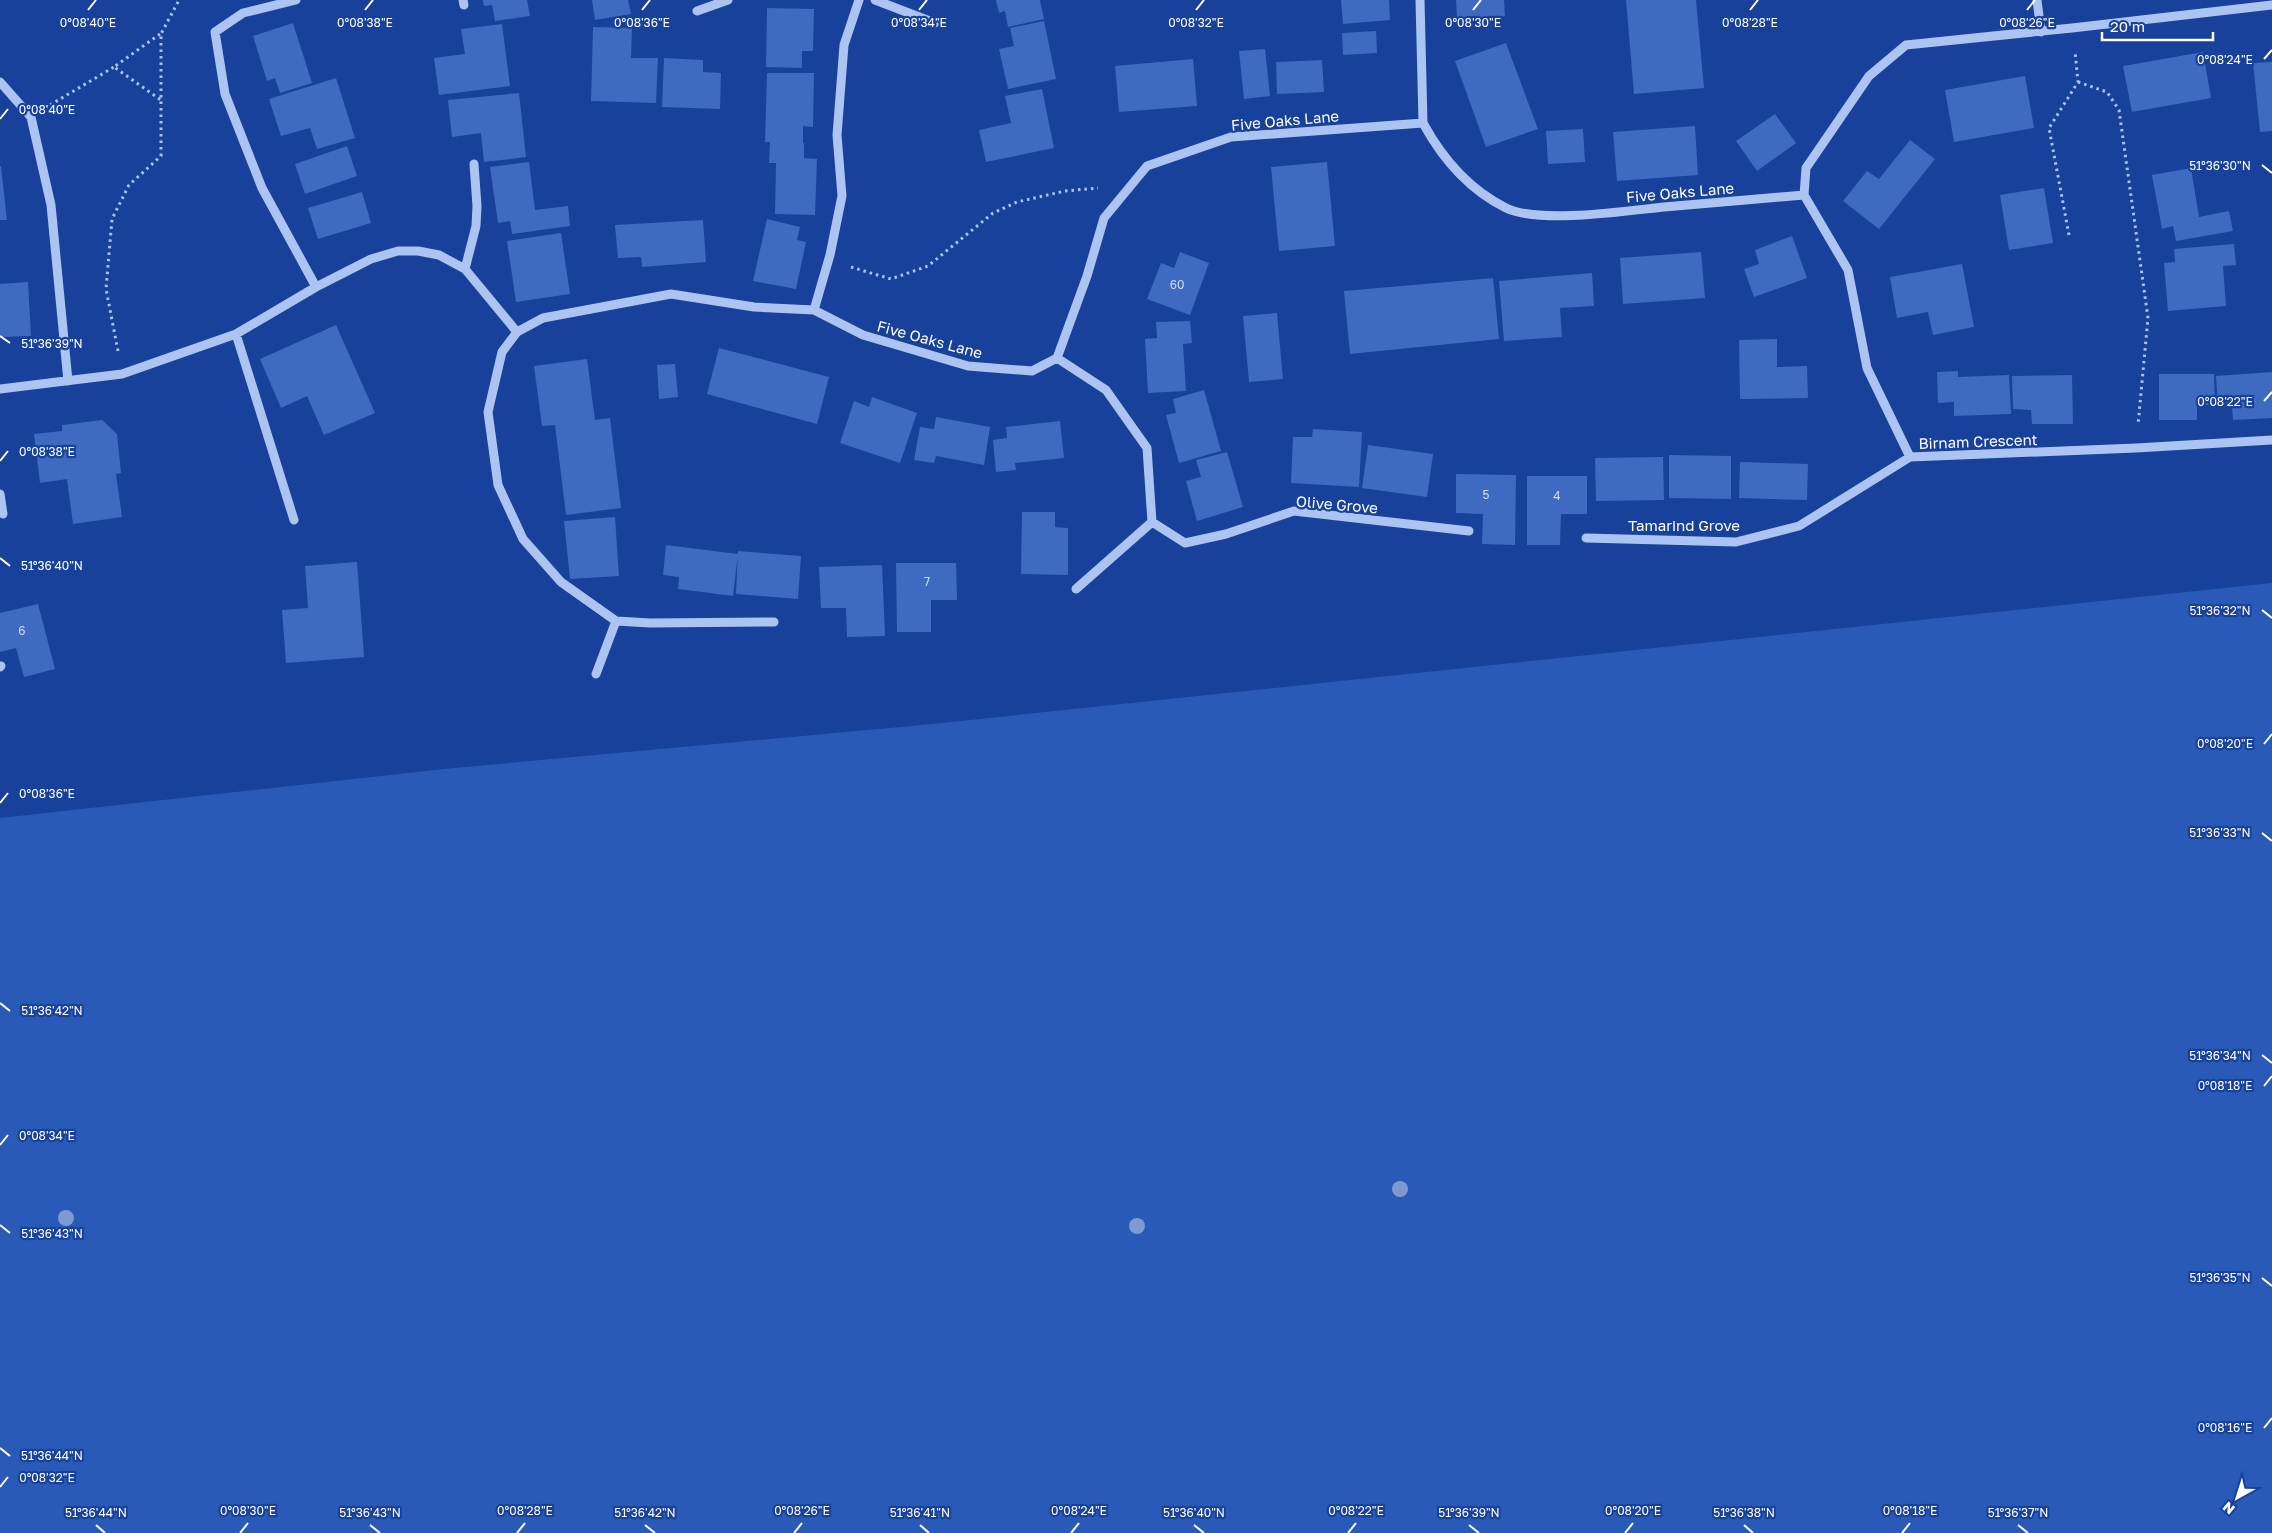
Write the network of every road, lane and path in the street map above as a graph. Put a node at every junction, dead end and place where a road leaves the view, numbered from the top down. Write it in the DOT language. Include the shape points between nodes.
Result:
graph roads {
  1 [pos="179,0"];
  2 [pos="296,0"];
  3 [pos="728,0"];
  4 [pos="859,0"];
  5 [pos="875,0"];
  6 [pos="1420,0"];
  7 [pos="2037,0"];
  8 [pos="2272,5"];
  9 [pos="697,10"];
  10 [pos="936,23"];
  11 [pos="2072,28"];
  12 [pos="2041,32"];
  13 [pos="160,34"];
  14 [pos="114,67"];
  15 [pos="0,82"];
  16 [pos="2078,82"];
  17 [pos="161,101"];
  18 [pos="30,116"];
  19 [pos="1423,123"];
  20 [pos="474,164"];
  21 [pos="1131,186"];
  22 [pos="1804,195"];
  23 [pos="2069,235"];
  24 [pos="828,260"];
  25 [pos="465,269"];
  26 [pos="316,287"];
  27 [pos="814,310"];
  28 [pos="518,332"];
  29 [pos="236,334"];
  30 [pos="1057,358"];
  31 [pos="122,374"];
  32 [pos="68,381"];
  33 [pos="0,389"];
  34 [pos="2272,440"];
  35 [pos="2136,448"];
  36 [pos="1910,457"];
  37 [pos="0,494"];
  38 [pos="3,514"];
  39 [pos="294,520"];
  40 [pos="1152,522"];
  41 [pos="1469,531"];
  42 [pos="1586,538"];
  43 [pos="1076,589"];
  44 [pos="616,621"];
  45 [pos="774,622"];
  46 [pos="596,674"];
  1 -- 13 [label="path"];
  2 -- 26 [label="street" via="243,13 215,32 225,94 262,188"];
  3 -- 9 [label="street"];
  4 -- 24 [label="street" via="844,45 837,135 842,196"];
  5 -- 10 [label="street"];
  6 -- 19 [label="street"];
  7 -- 12 [label="street"];
  8 -- 11 [label="street"];
  11 -- 12 [label="street"];
  11 -- 16 [label="path"];
  12 -- 22 [label="street" via="1906,45 1869,76 1806,168"];
  13 -- 14 [label="path"];
  13 -- 17 [label="path"];
  14 -- 17 [label="path"];
  14 -- 18 [label="path"];
  15 -- 18 [label="street"];
  16 -- 23 [label="path" via="2049,128"];
  16 -- 35 [label="path" via="2107,92 2119,110 2148,318"];
  17 -- 31 [label="path" via="161,156 129,185 112,219 106,289"];
  18 -- 32 [label="street" via="51,205"];
  19 -- 21 [label="street, Five Oaks Lane" via="1231,137 1147,166"];
  19 -- 22 [label="street, Five Oaks Lane" via="1433,141 1466,182 1507,209 1532,214 1602,214"];
  20 -- 25 [label="street" via="478,206"];
  21 -- 24 [label="path" via="1066,191 1017,202 993,213 928,266 891,279"];
  21 -- 30 [label="street, Five Oaks Lane" via="1104,218"];
  22 -- 36 [label="street, Birnam Crescent" via="1848,270 1867,368"];
  24 -- 27 [label="street"];
  25 -- 26 [label="street" via="439,255 398,250"];
  25 -- 28 [label="street"];
  26 -- 29 [label="street"];
  27 -- 28 [label="street, Five Oaks Lane" via="754,306 671,294 544,318"];
  27 -- 30 [label="street, Five Oaks Lane" via="863,335 968,366 1032,372"];
  28 -- 44 [label="street, Five Oaks Lane" via="502,352 488,412 498,485 523,538 561,582"];
  29 -- 31 [label="street"];
  29 -- 39 [label="street"];
  30 -- 40 [label="street" via="1106,390 1147,448"];
  31 -- 32 [label="street"];
  32 -- 33 [label="street"];
  34 -- 35 [label="street, Birnam Crescent"];
  35 -- 36 [label="street, Birnam Crescent"];
  36 -- 42 [label="street, Tamarind Grove" via="1799,526 1736,542"];
  37 -- 38 [label="street"];
  40 -- 41 [label="street, Olive Grove" via="1185,543 1226,534 1294,511"];
  40 -- 43 [label="street"];
  44 -- 45 [label="street" via="650,624"];
  44 -- 46 [label="street"];
}
